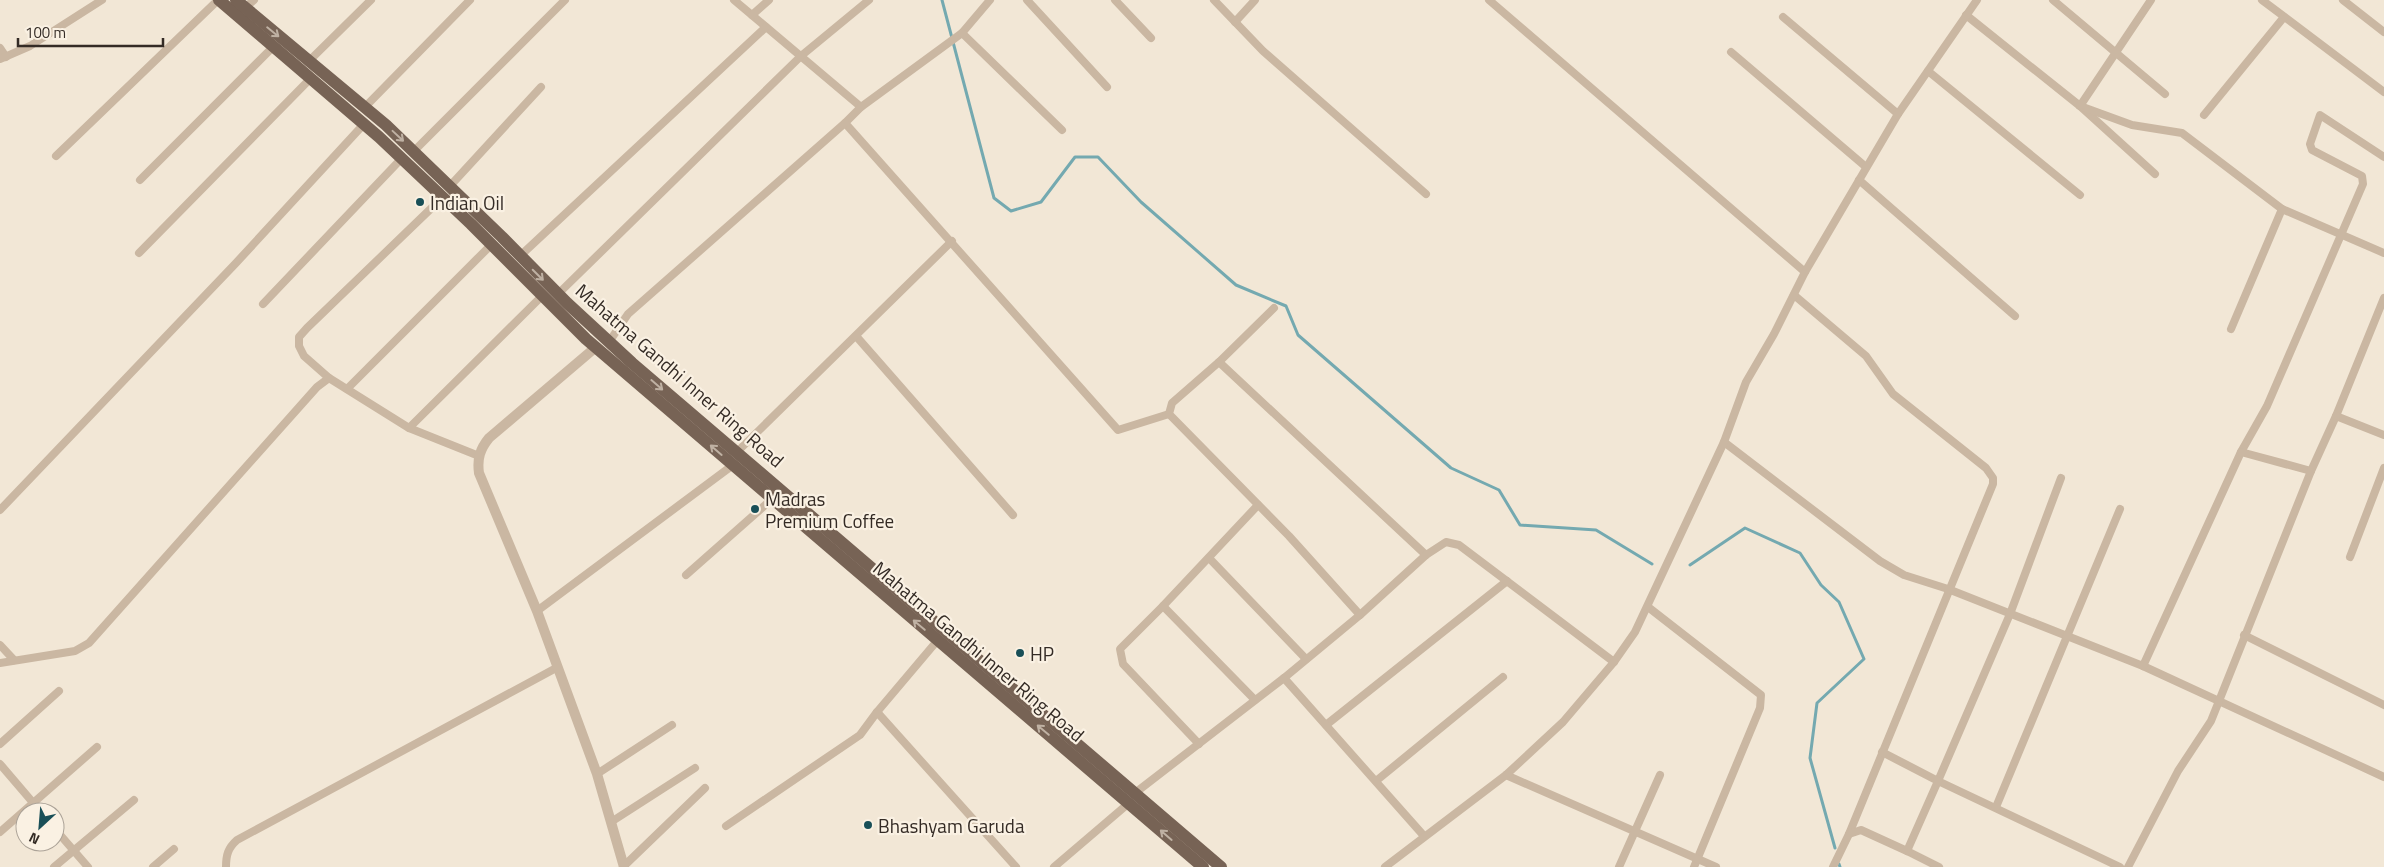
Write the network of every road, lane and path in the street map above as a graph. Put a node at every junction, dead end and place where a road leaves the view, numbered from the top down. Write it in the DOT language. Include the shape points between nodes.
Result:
graph roads {
  1 [pos="102,0"];
  2 [pos="218,0"];
  3 [pos="372,0"];
  4 [pos="470,0"];
  5 [pos="564,0"];
  6 [pos="734,0"];
  7 [pos="769,0"];
  8 [pos="869,0"];
  9 [pos="990,0"];
  10 [pos="1027,0"];
  11 [pos="1115,0"];
  12 [pos="1214,0"];
  13 [pos="1255,0"];
  14 [pos="1488,0"];
  15 [pos="1977,0"];
  16 [pos="2054,0"];
  17 [pos="2262,0"];
  18 [pos="2343,0"];
  19 [pos="2150,1"];
  20 [pos="245,2"];
  21 [pos="752,15"];
  22 [pos="1966,15"];
  23 [pos="2284,16"];
  24 [pos="1782,17"];
  25 [pos="1235,22"];
  26 [pos="766,27"];
  27 [pos="2384,32"];
  28 [pos="959,35"];
  29 [pos="1152,38"];
  30 [pos="274,46"];
  31 [pos="0,48"];
  32 [pos="2116,51"];
  33 [pos="1730,52"];
  34 [pos="801,56"];
  35 [pos="3,58"];
  36 [pos="309,61"];
  37 [pos="1928,71"];
  38 [pos="311,78"];
  39 [pos="541,87"];
  40 [pos="1107,87"];
  41 [pos="2384,92"];
  42 [pos="2165,94"];
  43 [pos="2080,106"];
  44 [pos="364,107"];
  45 [pos="861,107"];
  46 [pos="1898,114"];
  47 [pos="2204,115"];
  48 [pos="845,123"];
  49 [pos="364,124"];
  50 [pos="1062,130"];
  51 [pos="414,151"];
  52 [pos="56,156"];
  53 [pos="2384,157"];
  54 [pos="402,158"];
  55 [pos="1866,168"];
  56 [pos="2155,174"];
  57 [pos="140,180"];
  58 [pos="1859,180"];
  59 [pos="446,191"];
  60 [pos="1426,194"];
  61 [pos="2080,195"];
  62 [pos="2282,209"];
  63 [pos="2342,235"];
  64 [pos="952,241"];
  65 [pos="491,245"];
  66 [pos="139,253"];
  67 [pos="2384,254"];
  68 [pos="520,256"];
  69 [pos="1805,272"];
  70 [pos="558,294"];
  71 [pos="1794,295"];
  72 [pos="542,296"];
  73 [pos="2384,298"];
  74 [pos="263,304"];
  75 [pos="1274,308"];
  76 [pos="2015,316"];
  77 [pos="2230,329"];
  78 [pos="856,336"];
  79 [pos="610,342"];
  80 [pos="596,347"];
  81 [pos="1219,362"];
  82 [pos="329,378"];
  83 [pos="347,390"];
  84 [pos="1169,414"];
  85 [pos="2336,416"];
  86 [pos="410,428"];
  87 [pos="2384,435"];
  88 [pos="1724,442"];
  89 [pos="738,451"];
  90 [pos="2241,452"];
  91 [pos="479,456"];
  92 [pos="733,465"];
  93 [pos="2384,468"];
  94 [pos="2311,471"];
  95 [pos="2061,478"];
  96 [pos="772,499"];
  97 [pos="1258,504"];
  98 [pos="0,510"];
  99 [pos="2120,510"];
  100 [pos="1013,515"];
  101 [pos="1426,555"];
  102 [pos="2350,557"];
  103 [pos="1209,558"];
  104 [pos="686,575"];
  105 [pos="1507,582"];
  106 [pos="1948,589"];
  107 [pos="1163,606"];
  108 [pos="1648,607"];
  109 [pos="537,611"];
  110 [pos="2010,614"];
  111 [pos="1360,615"];
  112 [pos="2244,635"];
  113 [pos="2066,636"];
  114 [pos="937,640"];
  115 [pos="0,645"];
  116 [pos="14,660"];
  117 [pos="1306,660"];
  118 [pos="1614,662"];
  119 [pos="0,663"];
  120 [pos="2143,666"];
  121 [pos="558,667"];
  122 [pos="1284,678"];
  123 [pos="1503,678"];
  124 [pos="59,691"];
  125 [pos="1255,700"];
  126 [pos="2218,700"];
  127 [pos="2384,705"];
  128 [pos="877,712"];
  129 [pos="672,725"];
  130 [pos="1326,725"];
  131 [pos="0,744"];
  132 [pos="1199,744"];
  133 [pos="97,747"];
  134 [pos="1882,752"];
  135 [pos="0,764"];
  136 [pos="696,768"];
  137 [pos="597,774"];
  138 [pos="1506,775"];
  139 [pos="1660,775"];
  140 [pos="2384,777"];
  141 [pos="1376,781"];
  142 [pos="1938,781"];
  143 [pos="705,788"];
  144 [pos="1132,798"];
  145 [pos="134,800"];
  146 [pos="33,802"];
  147 [pos="1996,807"];
  148 [pos="15,818"];
  149 [pos="611,822"];
  150 [pos="726,826"];
  151 [pos="0,832"];
  152 [pos="1636,832"];
  153 [pos="1849,834"];
  154 [pos="1424,836"];
  155 [pos="65,841"];
  156 [pos="174,849"];
  157 [pos="73,850"];
  158 [pos="1907,851"];
  159 [pos="1698,859"];
  160 [pos="54,867"];
  161 [pos="88,867"];
  162 [pos="153,867"];
  163 [pos="226,867"];
  164 [pos="623,867"];
  165 [pos="1016,867"];
  166 [pos="1054,867"];
  167 [pos="1203,867"];
  168 [pos="1222,867"];
  169 [pos="1385,867"];
  170 [pos="1620,867"];
  171 [pos="1694,867"];
  172 [pos="1716,867"];
  173 [pos="1833,867"];
  174 [pos="1939,867"];
  175 [pos="2120,867"];
  176 [pos="2128,867"];
  1 -- 35 [label="street" via="30,46"];
  2 -- 30 [label="main road, Mahatma Gandhi Inner Ring Road"];
  2 -- 52 [label="street"];
  3 -- 36 [label="street"];
  4 -- 44 [label="street"];
  5 -- 51 [label="street"];
  6 -- 21 [label="street"];
  7 -- 21 [label="street"];
  8 -- 34 [label="street"];
  9 -- 28 [label="street"];
  10 -- 40 [label="street"];
  11 -- 29 [label="street"];
  12 -- 25 [label="street"];
  13 -- 25 [label="street"];
  14 -- 69 [label="street"];
  15 -- 22 [label="street"];
  16 -- 32 [label="street"];
  17 -- 23 [label="street"];
  18 -- 27 [label="street"];
  19 -- 32 [label="street"];
  20 -- 36 [label="main road, Mahatma Gandhi Inner Ring Road, one-way"];
  21 -- 26 [label="street"];
  22 -- 37 [label="street"];
  22 -- 43 [label="street"];
  23 -- 41 [label="street"];
  23 -- 47 [label="street"];
  24 -- 46 [label="street"];
  25 -- 60 [label="street" via="1263,52"];
  26 -- 34 [label="street"];
  26 -- 68 [label="street"];
  28 -- 45 [label="street"];
  28 -- 50 [label="street"];
  30 -- 38 [label="main road, Mahatma Gandhi Inner Ring Road"];
  30 -- 57 [label="street"];
  31 -- 35 [label="street"];
  32 -- 42 [label="street"];
  32 -- 43 [label="street"];
  33 -- 55 [label="street"];
  34 -- 45 [label="street"];
  34 -- 70 [label="street"];
  36 -- 44 [label="main road, Mahatma Gandhi Inner Ring Road"];
  37 -- 46 [label="street"];
  37 -- 61 [label="street"];
  38 -- 49 [label="main road, Mahatma Gandhi Inner Ring Road"];
  38 -- 66 [label="street"];
  39 -- 59 [label="street"];
  43 -- 56 [label="street"];
  43 -- 62 [label="street" via="2132,125 2182,133"];
  44 -- 51 [label="main road, Mahatma Gandhi Inner Ring Road, one-way"];
  45 -- 48 [label="street"];
  46 -- 55 [label="street"];
  48 -- 64 [label="street"];
  48 -- 79 [label="street" via="628,314"];
  49 -- 54 [label="main road, Mahatma Gandhi Inner Ring Road"];
  49 -- 98 [label="street"];
  51 -- 59 [label="main road, Mahatma Gandhi Inner Ring Road"];
  53 -- 63 [label="street" via="2320,115 2310,144 2312,150 2362,176 2363,184"];
  54 -- 59 [label="main road, Mahatma Gandhi Inner Ring Road"];
  54 -- 74 [label="street"];
  55 -- 58 [label="street"];
  58 -- 69 [label="street"];
  58 -- 76 [label="street"];
  59 -- 65 [label="main road, Mahatma Gandhi Inner Ring Road"];
  59 -- 68 [label="main road, Mahatma Gandhi Inner Ring Road"];
  59 -- 82 [label="street" via="299,337 298,346 304,356"];
  62 -- 63 [label="street"];
  62 -- 77 [label="street"];
  63 -- 67 [label="street"];
  63 -- 90 [label="street" via="2267,406"];
  64 -- 78 [label="street"];
  64 -- 84 [label="street" via="1118,430"];
  65 -- 72 [label="main road, Mahatma Gandhi Inner Ring Road"];
  65 -- 83 [label="street"];
  68 -- 70 [label="main road, Mahatma Gandhi Inner Ring Road, one-way"];
  69 -- 71 [label="street"];
  70 -- 79 [label="main road, Mahatma Gandhi Inner Ring Road"];
  71 -- 88 [label="street" via="1746,382"];
  71 -- 106 [label="street" via="1866,356 1893,394 1991,472 1993,484"];
  72 -- 80 [label="main road, Mahatma Gandhi Inner Ring Road"];
  72 -- 86 [label="street"];
  73 -- 85 [label="street"];
  75 -- 81 [label="street"];
  78 -- 89 [label="street"];
  78 -- 100 [label="street"];
  79 -- 89 [label="main road, Mahatma Gandhi Inner Ring Road, one-way"];
  80 -- 91 [label="street" via="489,438"];
  92 -- 80 [label="main road, Mahatma Gandhi Inner Ring Road, one-way"];
  81 -- 84 [label="street" via="1172,403"];
  81 -- 101 [label="street"];
  82 -- 83 [label="street"];
  82 -- 116 [label="street" via="89,643 75,650"];
  83 -- 86 [label="street"];
  84 -- 97 [label="street"];
  85 -- 87 [label="street"];
  85 -- 94 [label="street"];
  86 -- 91 [label="street"];
  88 -- 106 [label="street" via="1880,561 1904,576"];
  88 -- 108 [label="street"];
  89 -- 144 [label="main road, Mahatma Gandhi Inner Ring Road"];
  90 -- 94 [label="street"];
  90 -- 120 [label="street"];
  91 -- 109 [label="street" via="479,473"];
  92 -- 96 [label="main road, Mahatma Gandhi Inner Ring Road"];
  92 -- 109 [label="street"];
  93 -- 102 [label="street"];
  94 -- 112 [label="street"];
  95 -- 110 [label="street"];
  96 -- 104 [label="street"];
  114 -- 96 [label="main road, Mahatma Gandhi Inner Ring Road, one-way"];
  97 -- 103 [label="street"];
  97 -- 111 [label="street"];
  99 -- 113 [label="street"];
  101 -- 105 [label="street" via="1446,542 1455,543"];
  101 -- 111 [label="street"];
  103 -- 107 [label="street"];
  103 -- 117 [label="street"];
  105 -- 118 [label="street"];
  105 -- 130 [label="street"];
  106 -- 110 [label="street"];
  106 -- 134 [label="street"];
  107 -- 125 [label="street"];
  107 -- 132 [label="street" via="1120,648 1123,664"];
  108 -- 118 [label="street"];
  108 -- 159 [label="street" via="1761,695 1760,708"];
  109 -- 121 [label="street"];
  110 -- 113 [label="street"];
  110 -- 142 [label="street"];
  111 -- 117 [label="street"];
  112 -- 126 [label="street"];
  112 -- 127 [label="street"];
  113 -- 120 [label="street"];
  113 -- 147 [label="street"];
  114 -- 128 [label="street"];
  144 -- 114 [label="main road, Mahatma Gandhi Inner Ring Road, one-way"];
  115 -- 116 [label="street"];
  116 -- 119 [label="street"];
  117 -- 122 [label="street"];
  118 -- 138 [label="street" via="1563,722"];
  120 -- 126 [label="street"];
  121 -- 137 [label="street"];
  121 -- 163 [label="street" via="237,840 230,846"];
  122 -- 125 [label="street"];
  122 -- 130 [label="street"];
  123 -- 141 [label="street"];
  124 -- 131 [label="street"];
  125 -- 132 [label="street"];
  126 -- 140 [label="street"];
  126 -- 176 [label="street" via="2202,738 2178,771"];
  128 -- 150 [label="street" via="860,735"];
  128 -- 165 [label="street"];
  129 -- 137 [label="street"];
  130 -- 141 [label="street"];
  132 -- 144 [label="street"];
  133 -- 146 [label="street"];
  134 -- 142 [label="street"];
  134 -- 153 [label="street"];
  135 -- 146 [label="street"];
  136 -- 149 [label="street"];
  137 -- 149 [label="street"];
  138 -- 152 [label="street"];
  138 -- 154 [label="street"];
  139 -- 152 [label="street"];
  141 -- 154 [label="street"];
  142 -- 147 [label="street"];
  142 -- 158 [label="street"];
  143 -- 164 [label="street"];
  144 -- 166 [label="street"];
  167 -- 144 [label="main road, Mahatma Gandhi Inner Ring Road, one-way"];
  144 -- 168 [label="main road, Mahatma Gandhi Inner Ring Road"];
  145 -- 157 [label="street"];
  147 -- 175 [label="street"];
  148 -- 151 [label="street"];
  149 -- 164 [label="street"];
  152 -- 159 [label="street"];
  152 -- 170 [label="street"];
  153 -- 158 [label="street" via="1861,830"];
  153 -- 173 [label="street"];
  154 -- 169 [label="street"];
  155 -- 157 [label="street"];
  156 -- 162 [label="street"];
  157 -- 160 [label="street"];
  157 -- 161 [label="street"];
  158 -- 174 [label="street"];
  159 -- 171 [label="street"];
  159 -- 172 [label="street"];
}
